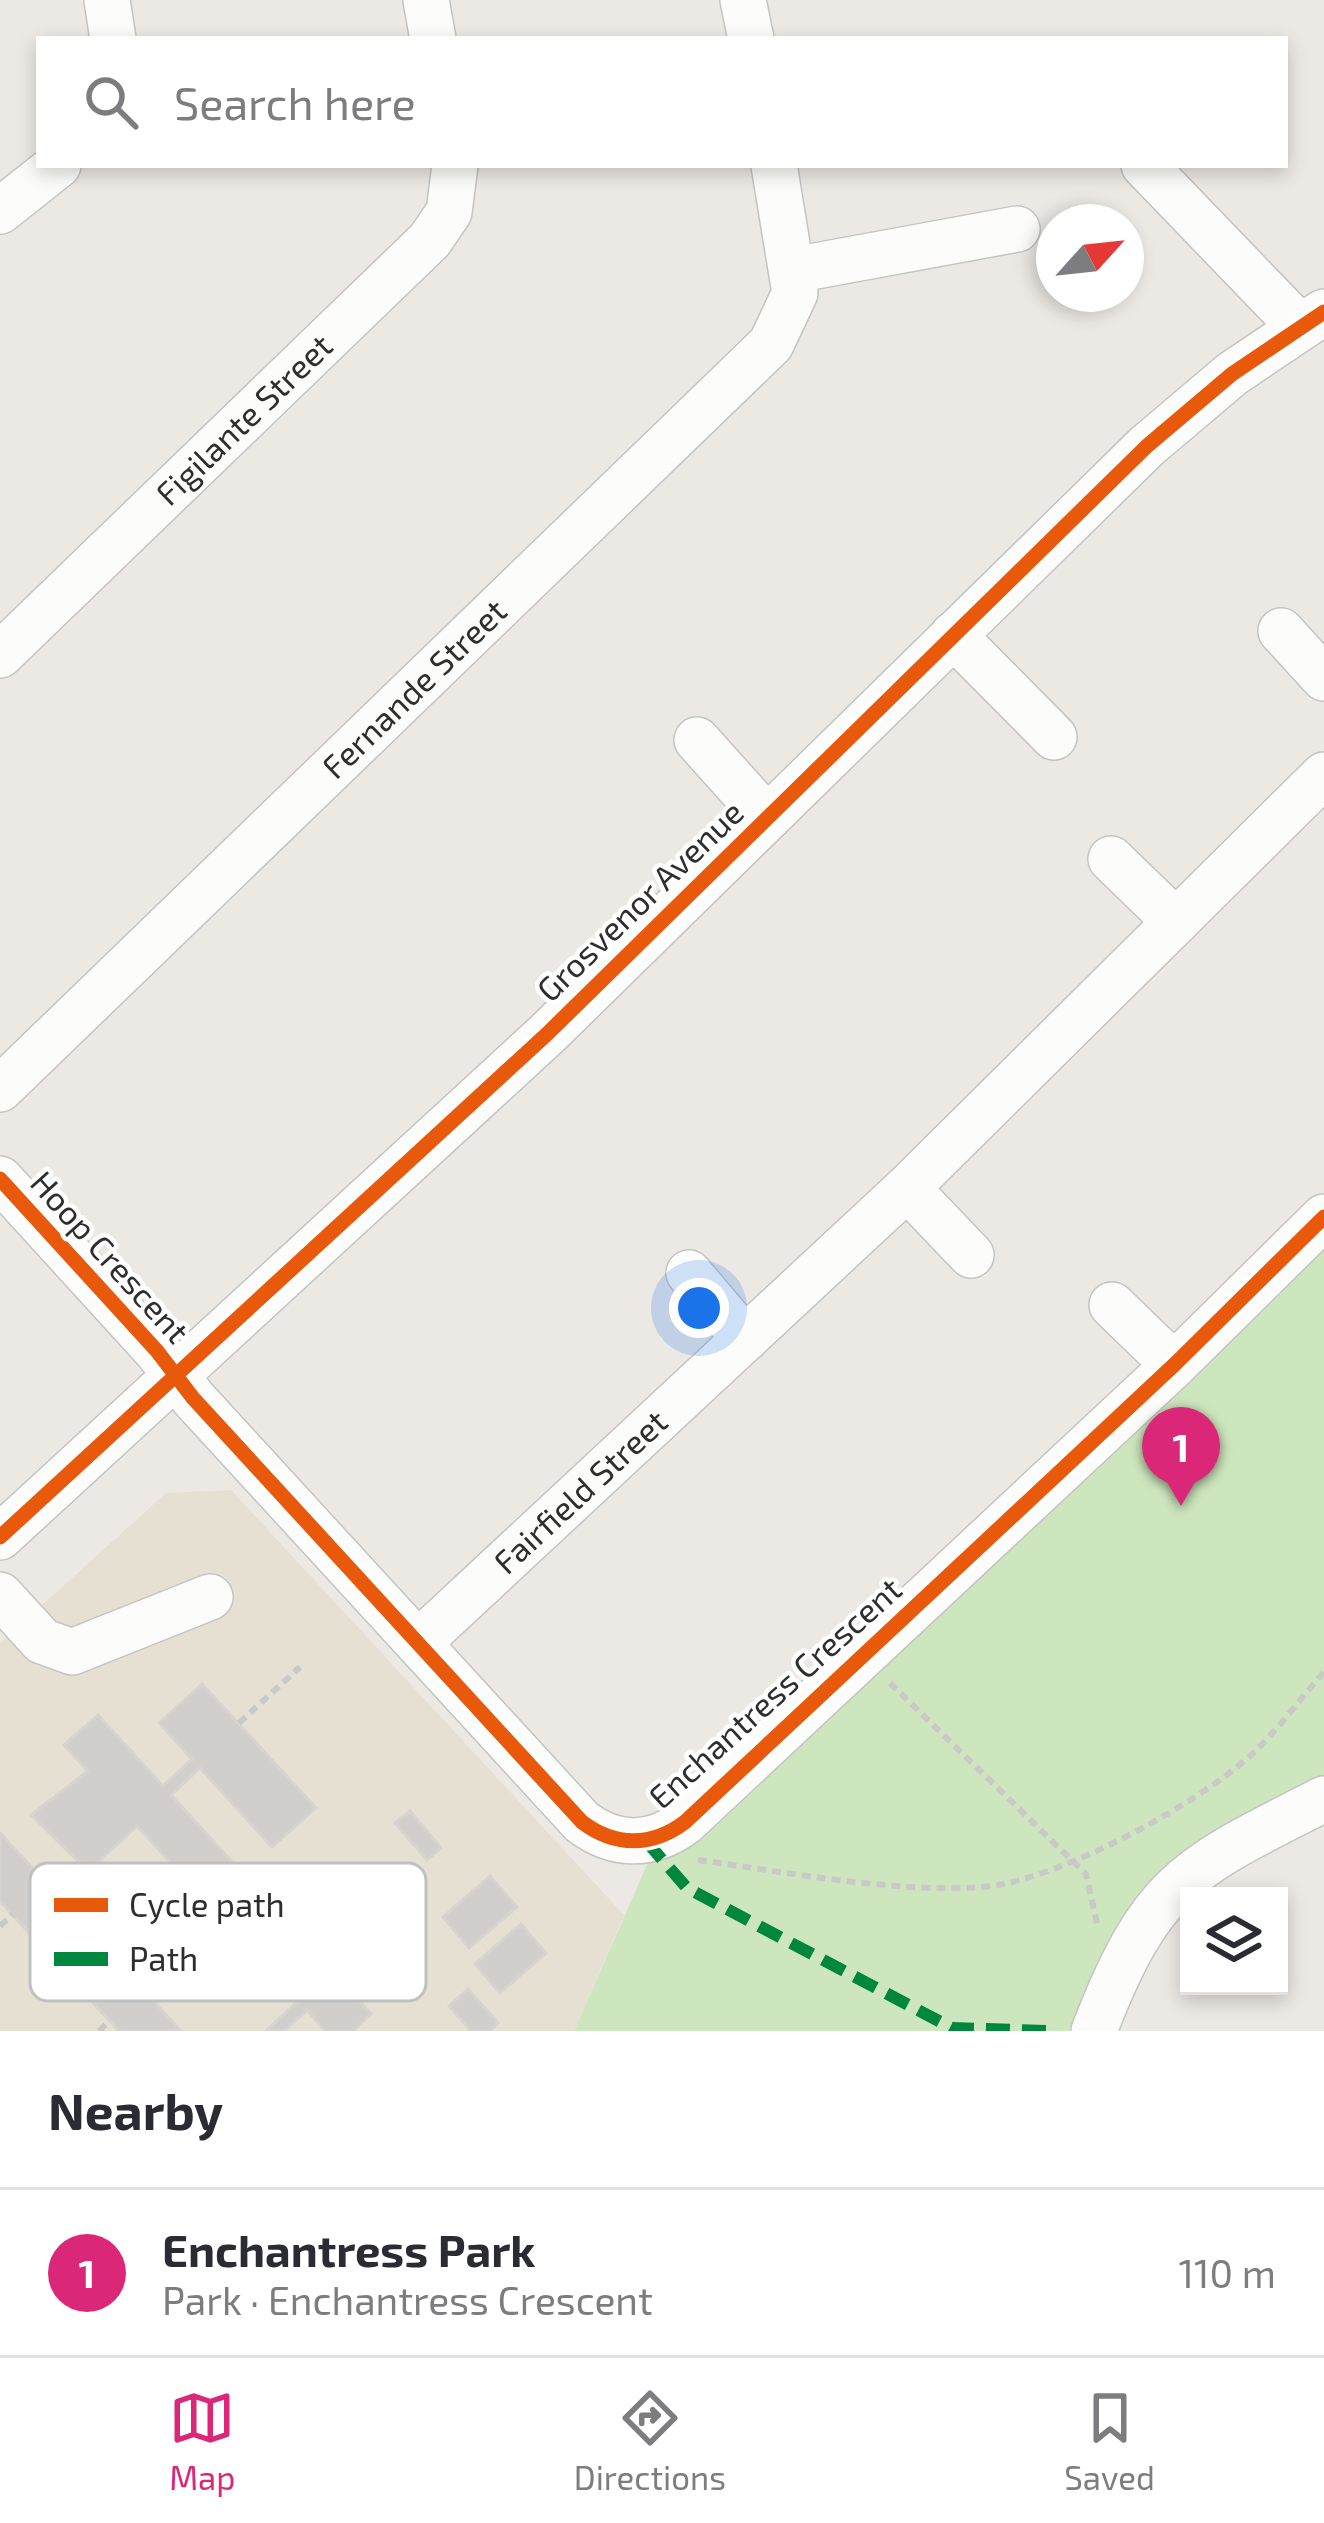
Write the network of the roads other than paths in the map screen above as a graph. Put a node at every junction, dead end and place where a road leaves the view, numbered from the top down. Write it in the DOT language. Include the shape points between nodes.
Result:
graph roads {
  1 [pos="107,0"];
  2 [pos="426,0"];
  3 [pos="113,36"];
  4 [pos="432,36"];
  5 [pos="54,168"];
  6 [pos="455,168"];
  7 [pos="775,168"];
  8 [pos="1147,168"];
  9 [pos="0,211"];
  10 [pos="1017,229"];
  11 [pos="794,270"];
  12 [pos="1312,319"];
  13 [pos="1281,631"];
  14 [pos="953,635"];
  15 [pos="4,645"];
  16 [pos="1324,679"];
  17 [pos="1054,737"];
  18 [pos="697,740"];
  19 [pos="1324,775"];
  20 [pos="767,818"];
  21 [pos="1111,859"];
  22 [pos="1176,922"];
  23 [pos="0,1089"];
  24 [pos="0,1179"];
  25 [pos="907,1188"];
  26 [pos="1324,1216"];
  27 [pos="971,1255"];
  28 [pos="688,1273"];
  29 [pos="1112,1305"];
  30 [pos="745,1339"];
  31 [pos="1174,1365"];
  32 [pos="175,1375"];
  33 [pos="0,1537"];
  34 [pos="0,1595"];
  35 [pos="211,1597"];
  36 [pos="418,1643"];
  37 [pos="1324,1799"];
  38 [pos="1094,2031"];
  1 -- 3 [label="street"];
  2 -- 4 [label="street"];
  5 -- 9 [label="street"];
  6 -- 15 [label="street, Figilante Street" via="448,212 430,240"];
  7 -- 11 [label="street, Fernande Street"];
  8 -- 12 [label="street"];
  10 -- 11 [label="street"];
  11 -- 23 [label="street, Fernande Street" via="788,315 771,344"];
  12 -- 14 [label="street, Grosvenor Avenue" via="1174,422"];
  13 -- 16 [label="street"];
  14 -- 17 [label="street"];
  14 -- 20 [label="street, Grosvenor Avenue"];
  18 -- 20 [label="street, Grosvenor Avenue"];
  19 -- 22 [label="street, Fairfield Street"];
  20 -- 32 [label="street, Grosvenor Avenue" via="547,1034"];
  21 -- 22 [label="street"];
  22 -- 25 [label="street, Fairfield Street"];
  24 -- 32 [label="street, Hoop Crescent"];
  25 -- 27 [label="street"];
  25 -- 30 [label="street, Fairfield Street"];
  26 -- 31 [label="street, Enchantress Crescent"];
  28 -- 30 [label="street"];
  29 -- 31 [label="street"];
  30 -- 36 [label="street, Fairfield Street"];
  31 -- 36 [label="street, Enchantress Crescent" via="685,1822 646,1841 606,1837 582,1822"];
  32 -- 33 [label="street, Grosvenor Avenue"];
  32 -- 36 [label="street, Enchantress Crescent"];
  34 -- 35 [label="street" via="42,1641 72,1652"];
  37 -- 38 [label="street" via="1222,1851 1173,1888 1136,1933"];
}
